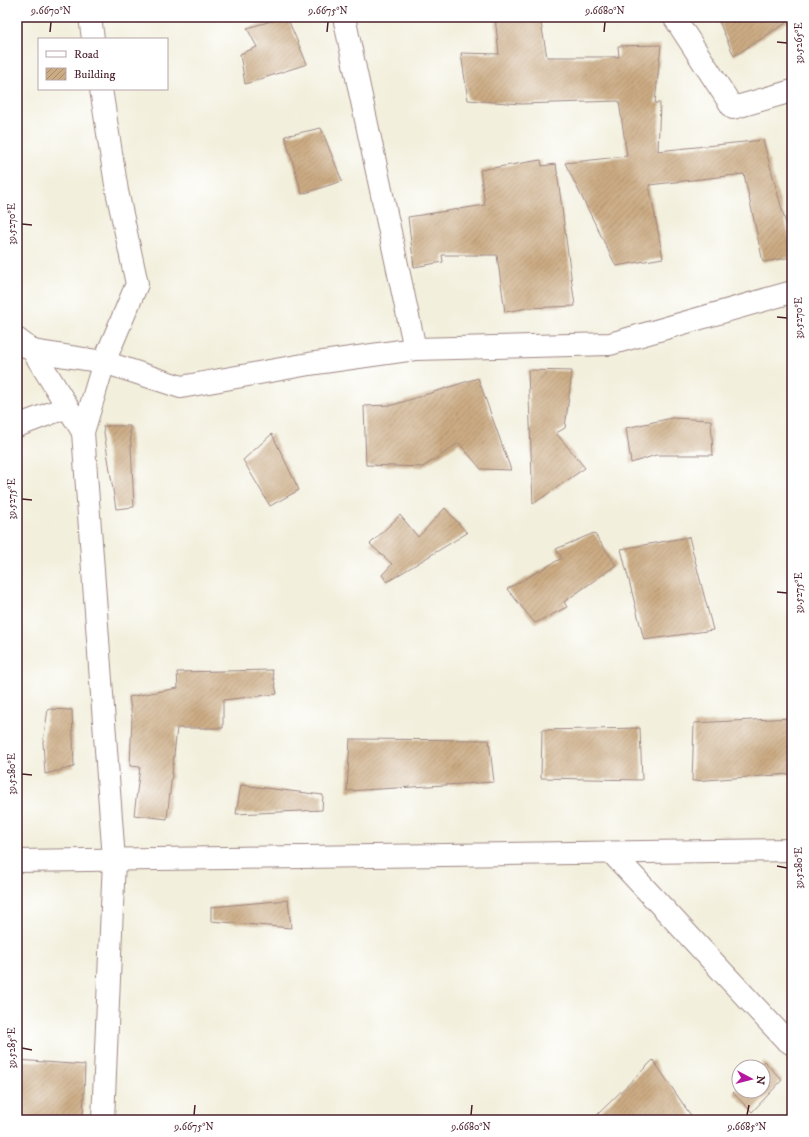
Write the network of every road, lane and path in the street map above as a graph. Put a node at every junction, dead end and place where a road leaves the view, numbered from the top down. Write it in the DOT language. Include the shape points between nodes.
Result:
graph roads {
  1 [pos="90,17"];
  2 [pos="344,17"];
  3 [pos="674,17"];
  4 [pos="93,38"];
  5 [pos="101,90"];
  6 [pos="792,91"];
  7 [pos="792,292"];
  8 [pos="25,345"];
  9 [pos="415,349"];
  10 [pos="104,362"];
  11 [pos="67,407"];
  12 [pos="17,426"];
  13 [pos="83,432"];
  14 [pos="792,850"];
  15 [pos="612,853"];
  16 [pos="114,860"];
  17 [pos="17,861"];
  18 [pos="792,1044"];
  19 [pos="103,1120"];
  1 -- 4 [label="street"];
  2 -- 9 [label="street"];
  3 -- 6 [label="street" via="733,108"];
  5 -- 10 [label="street" via="117,191 137,284"];
  7 -- 9 [label="street" via="610,344"];
  8 -- 10 [label="street"];
  8 -- 11 [label="street"];
  9 -- 10 [label="street" via="309,364 181,387"];
  10 -- 13 [label="street"];
  11 -- 12 [label="street"];
  11 -- 13 [label="street"];
  13 -- 16 [label="street"];
  14 -- 15 [label="street"];
  15 -- 16 [label="street"];
  15 -- 18 [label="street" via="784,1039"];
  16 -- 17 [label="street"];
  16 -- 19 [label="street"];
}
